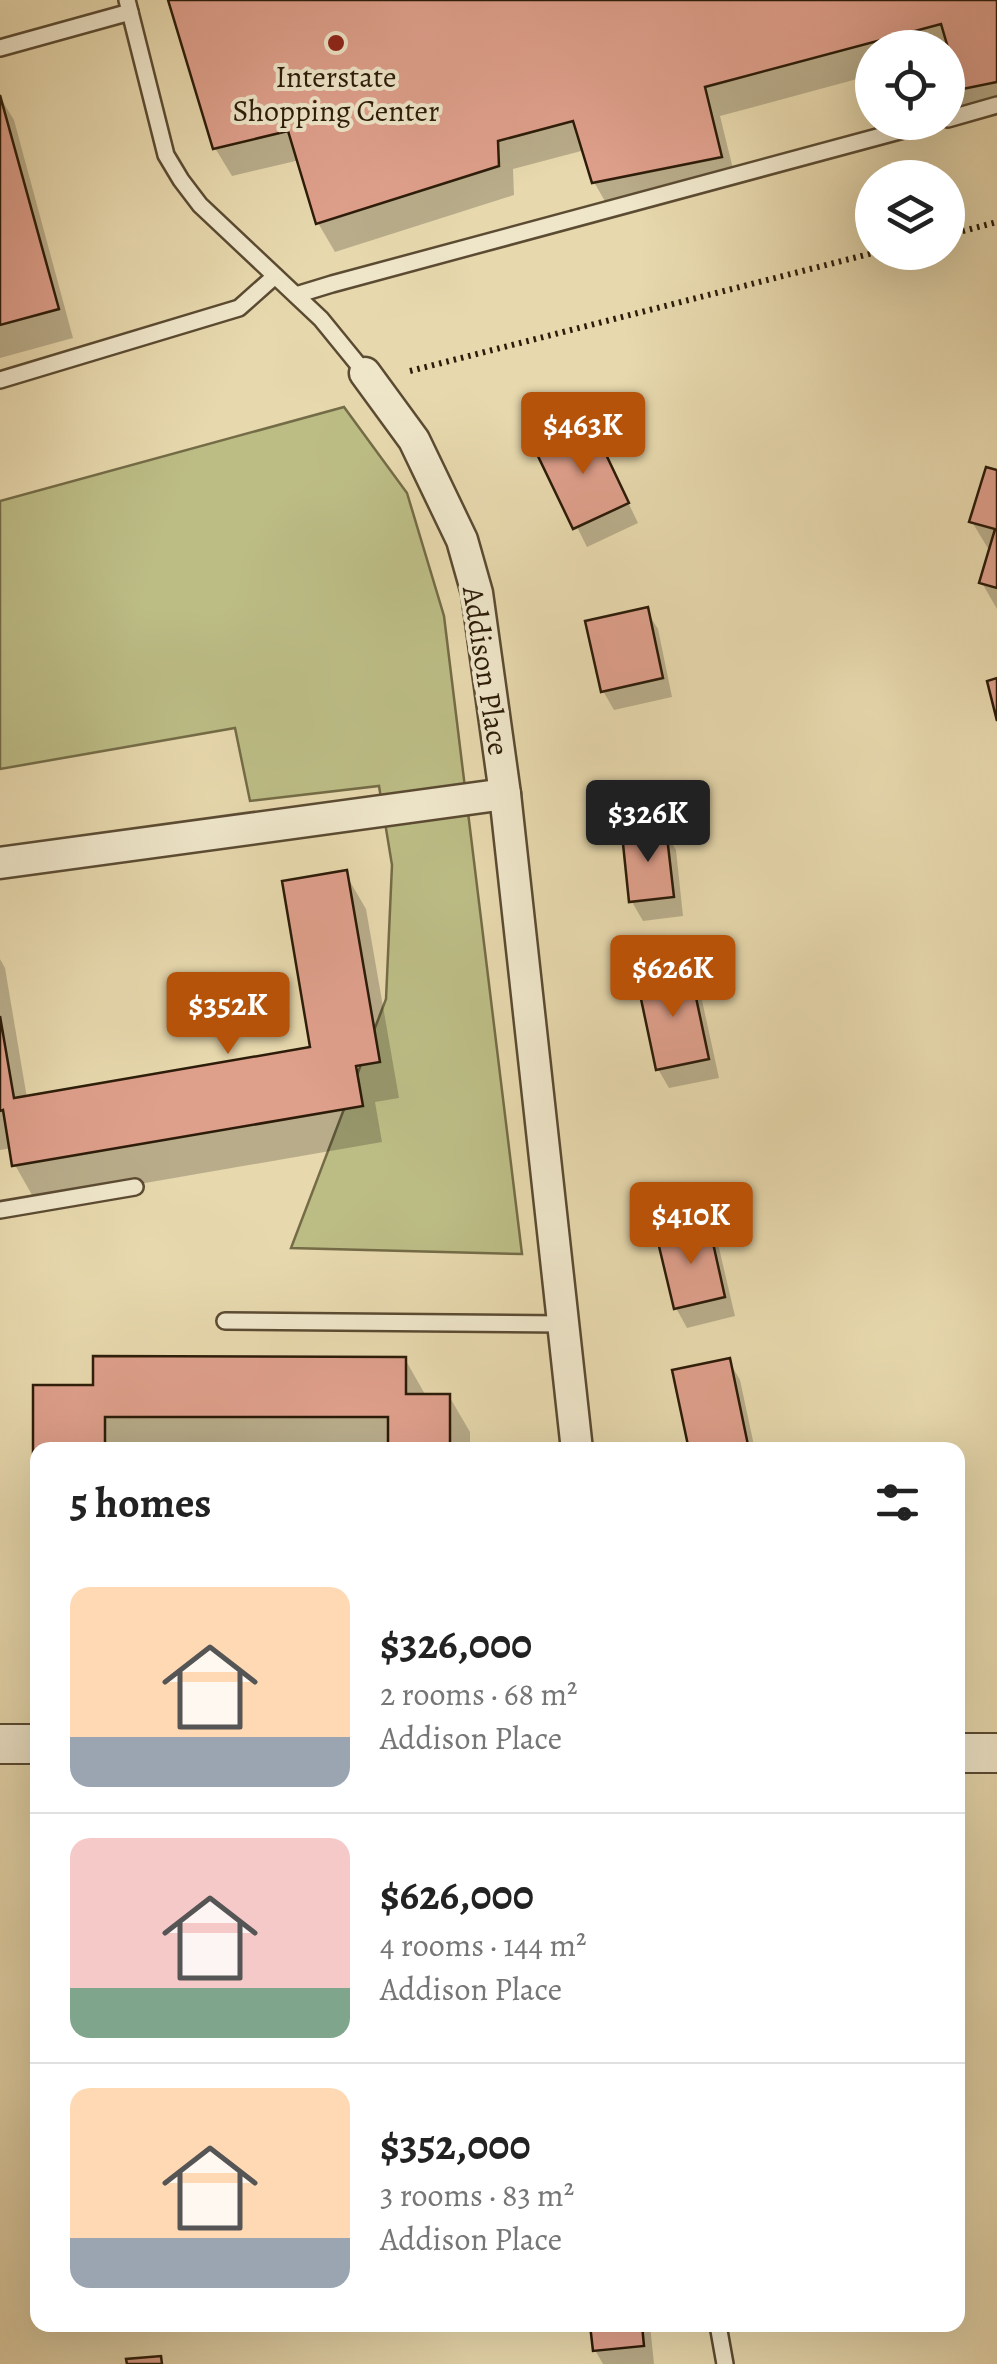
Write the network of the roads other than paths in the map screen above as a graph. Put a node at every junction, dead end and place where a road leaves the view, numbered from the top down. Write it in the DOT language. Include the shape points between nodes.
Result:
graph roads {
  1 [pos="128,6"];
  2 [pos="0,48"];
  3 [pos="997,106"];
  4 [pos="965,114"];
  5 [pos="867,140"];
  6 [pos="275,276"];
  7 [pos="296,295"];
  8 [pos="365,373"];
  9 [pos="0,380"];
  10 [pos="504,794"];
  11 [pos="0,863"];
  12 [pos="135,1187"];
  13 [pos="0,1210"];
  14 [pos="225,1322"];
  15 [pos="563,1324"];
  16 [pos="576,1442"];
  17 [pos="0,1744"];
  18 [pos="30,1744"];
  19 [pos="965,1753"];
  20 [pos="997,1753"];
  21 [pos="719,2332"];
  22 [pos="725,2364"];
  1 -- 2 [label="lane"];
  1 -- 6 [label="lane, Addison Place" via="166,154 180,180"];
  3 -- 4 [label="lane"];
  5 -- 7 [label="lane"];
  6 -- 7 [label="lane, Addison Place"];
  6 -- 9 [label="lane" via="239,308"];
  7 -- 8 [label="lane, Addison Place"];
  8 -- 10 [label="street, Addison Place" via="414,440 462,540 477,593"];
  10 -- 11 [label="street"];
  10 -- 15 [label="street, Addison Place"];
  12 -- 13 [label="lane"];
  14 -- 15 [label="lane"];
  15 -- 16 [label="street, Addison Place"];
  17 -- 18 [label="street"];
  19 -- 20 [label="street"];
  21 -- 22 [label="lane"];
}
